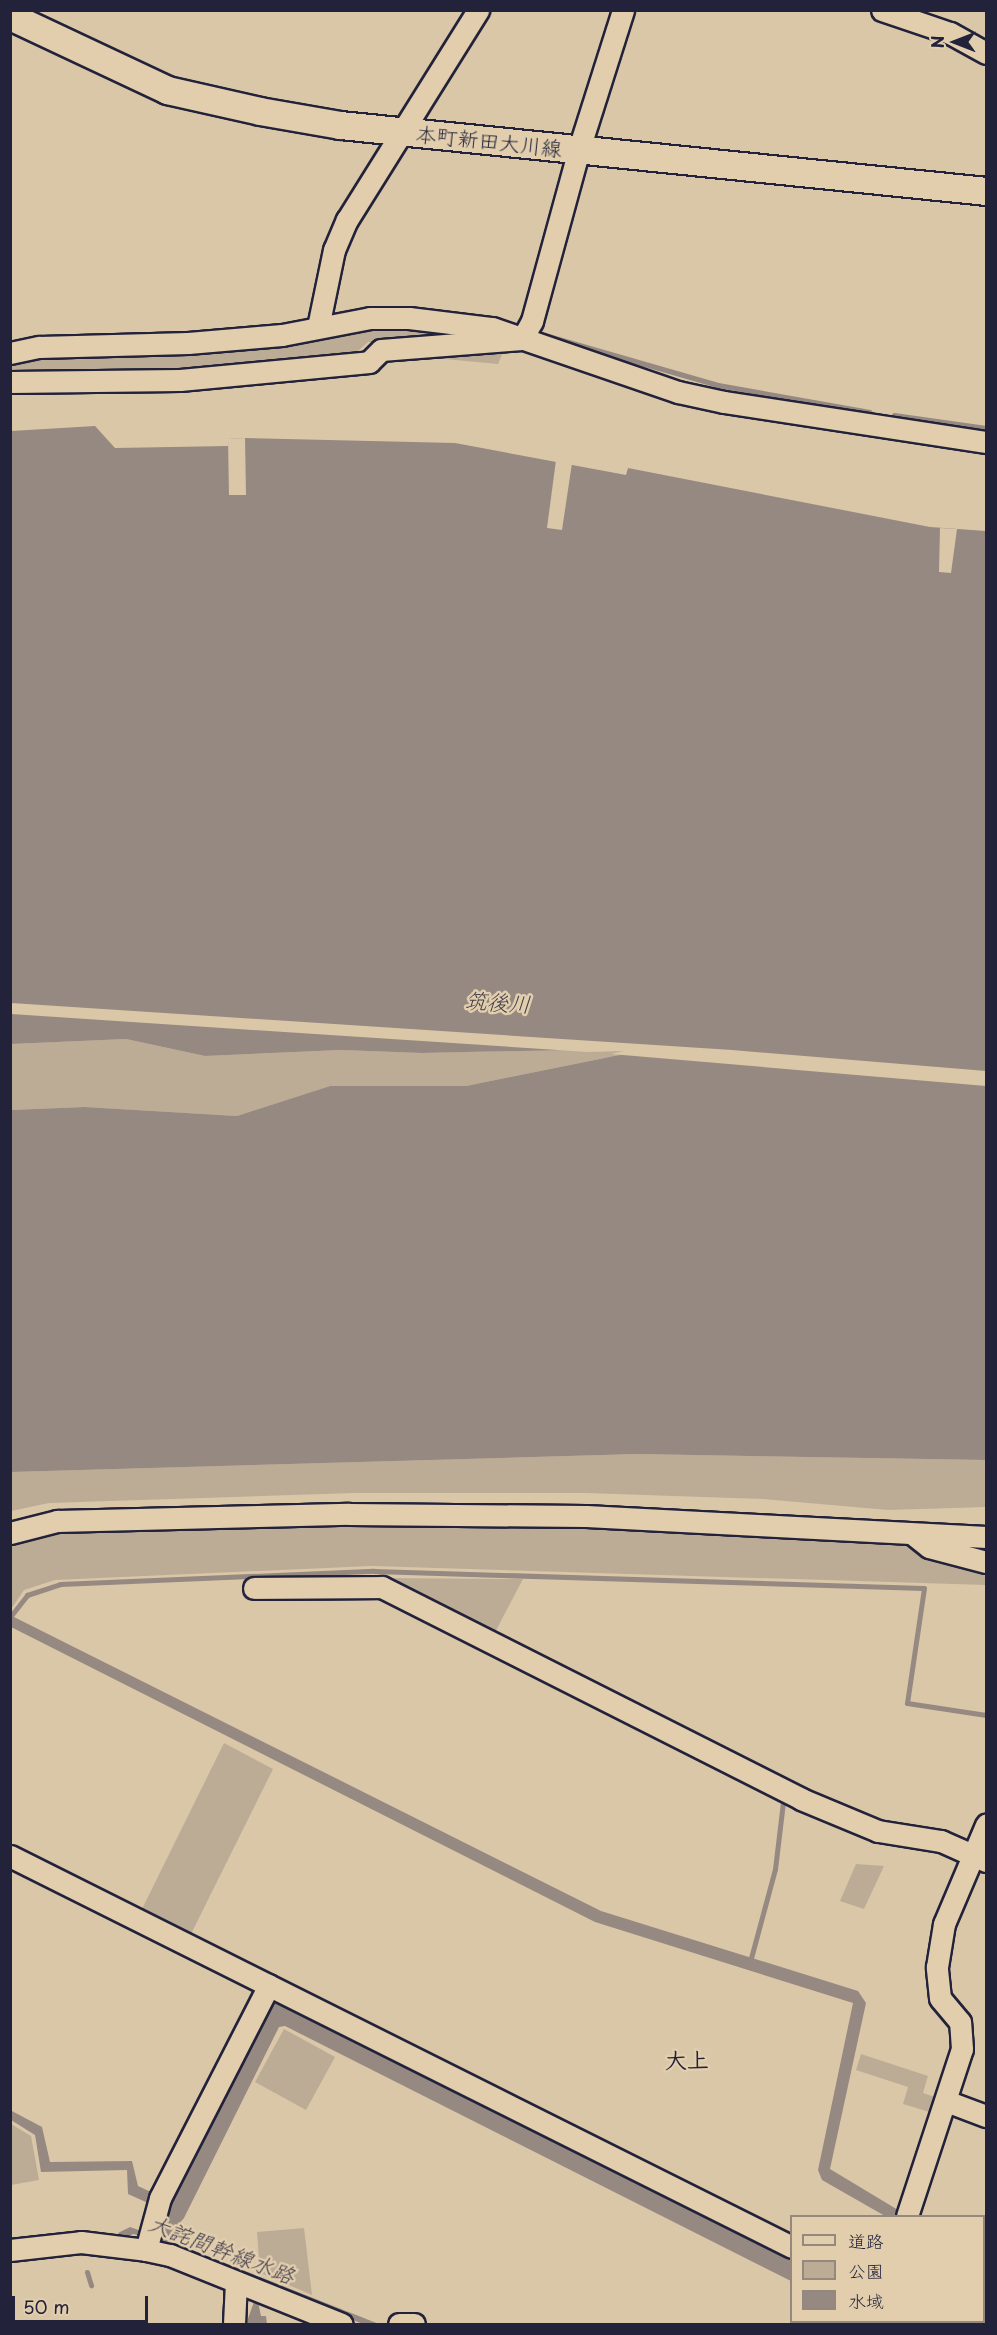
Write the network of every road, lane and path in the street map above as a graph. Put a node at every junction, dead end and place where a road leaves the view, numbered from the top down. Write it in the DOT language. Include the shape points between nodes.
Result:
graph roads {
  1 [pos="478,10"];
  2 [pos="623,10"];
  3 [pos="882,10"];
  4 [pos="10,16"];
  5 [pos="987,53"];
  6 [pos="404,131"];
  7 [pos="579,149"];
  8 [pos="987,191"];
  9 [pos="318,327"];
  10 [pos="522,339"];
  11 [pos="10,353"];
  12 [pos="10,382"];
  13 [pos="987,442"];
  14 [pos="10,1533"];
  15 [pos="911,1533"];
  16 [pos="987,1537"];
  17 [pos="987,1562"];
  18 [pos="254,1588"];
  19 [pos="987,1825"];
  20 [pos="10,1856"];
  21 [pos="979,1859"];
  22 [pos="269,1985"];
  23 [pos="946,2102"];
  24 [pos="987,2116"];
  25 [pos="907,2215"];
  26 [pos="148,2241"];
  27 [pos="790,2246"];
  28 [pos="10,2250"];
  29 [pos="236,2282"];
  30 [pos="399,2324"];
  31 [pos="234,2325"];
  32 [pos="342,2325"];
  33 [pos="414,2325"];
  1 -- 6 [label="street"];
  2 -- 7 [label="street"];
  3 -- 5 [label="street" via="950,33"];
  4 -- 6 [label="main road, 本町新田大川線" via="167,90 271,113"];
  6 -- 7 [label="main road, 本町新田大川線"];
  6 -- 9 [label="street" via="356,203 334,250"];
  7 -- 8 [label="main road, 本町新田大川線"];
  7 -- 10 [label="street" via="532,321"];
  9 -- 10 [label="street" via="370,318 409,318 492,328"];
  9 -- 11 [label="street" via="247,338 39,347"];
  10 -- 12 [label="street" via="381,350 369,362 180,380"];
  10 -- 13 [label="street" via="701,397"];
  14 -- 15 [label="street" via="57,1521 361,1514 586,1516"];
  15 -- 16 [label="street"];
  15 -- 17 [label="street" via="929,1547"];
  18 -- 21 [label="street" via="382,1587 801,1799 878,1831 931,1839"];
  19 -- 21 [label="street"];
  20 -- 22 [label="street"];
  21 -- 23 [label="street" via="944,1924 938,1967 940,1998 960,2022 963,2036"];
  22 -- 26 [label="street" via="160,2198"];
  22 -- 27 [label="street"];
  23 -- 24 [label="street"];
  23 -- 25 [label="street"];
  26 -- 28 [label="street"];
  26 -- 29 [label="street"];
  29 -- 31 [label="street"];
  29 -- 32 [label="street"];
  30 -- 33 [label="street"];
}
